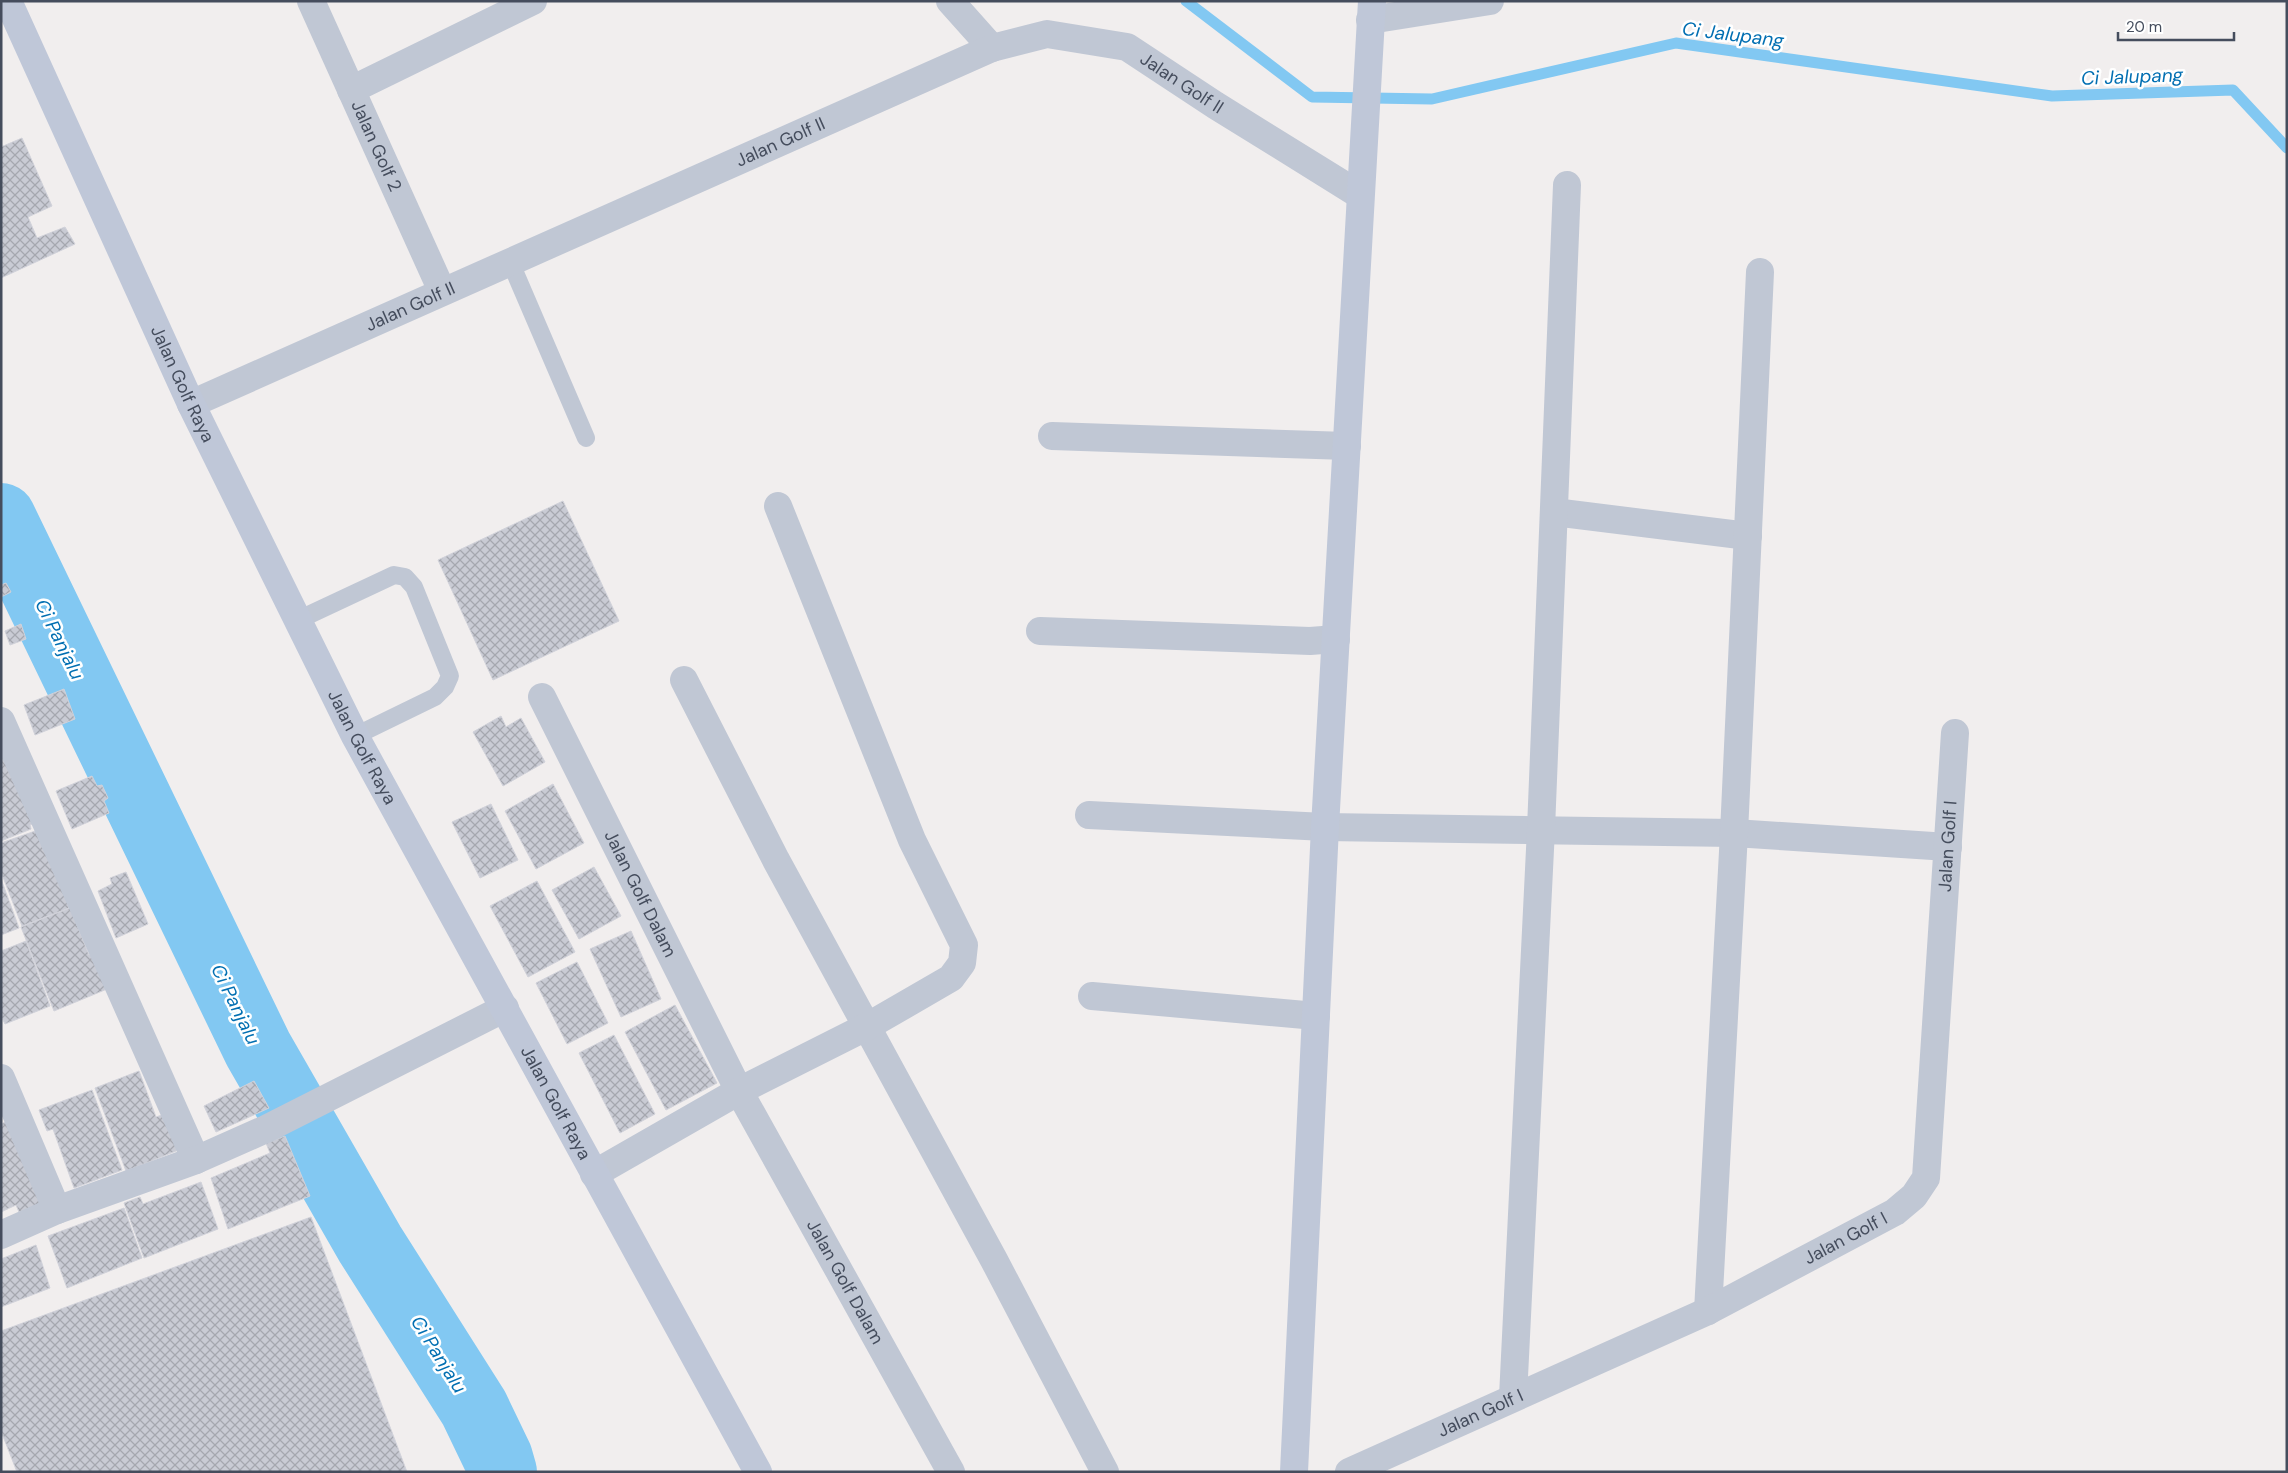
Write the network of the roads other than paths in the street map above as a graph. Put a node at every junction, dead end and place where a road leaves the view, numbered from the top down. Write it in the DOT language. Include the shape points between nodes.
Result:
graph roads {
  1 [pos="8,1"];
  2 [pos="311,1"];
  3 [pos="533,1"];
  4 [pos="950,1"];
  5 [pos="1490,1"];
  6 [pos="1371,11"];
  7 [pos="992,48"];
  8 [pos="352,90"];
  9 [pos="1567,185"];
  10 [pos="1360,195"];
  11 [pos="510,261"];
  12 [pos="1760,272"];
  13 [pos="442,291"];
  14 [pos="191,404"];
  15 [pos="1052,436"];
  16 [pos="586,438"];
  17 [pos="1348,446"];
  18 [pos="778,506"];
  19 [pos="1554,512"];
  20 [pos="1748,536"];
  21 [pos="298,620"];
  22 [pos="1040,631"];
  23 [pos="1336,639"];
  24 [pos="684,680"];
  25 [pos="542,697"];
  26 [pos="1,721"];
  27 [pos="1956,733"];
  28 [pos="355,736"];
  29 [pos="1089,815"];
  30 [pos="1325,827"];
  31 [pos="1541,830"];
  32 [pos="1734,833"];
  33 [pos="1948,847"];
  34 [pos="1092,996"];
  35 [pos="506,1008"];
  36 [pos="1316,1016"];
  37 [pos="868,1026"];
  38 [pos="1,1078"];
  39 [pos="739,1091"];
  40 [pos="196,1160"];
  41 [pos="594,1174"];
  42 [pos="58,1210"];
  43 [pos="1,1235"];
  44 [pos="1708,1311"];
  45 [pos="1513,1397"];
  46 [pos="758,1472"];
  47 [pos="951,1472"];
  48 [pos="1105,1472"];
  49 [pos="1294,1472"];
  50 [pos="1349,1472"];
  1 -- 14 [label="street, Jalan Golf Raya"];
  2 -- 8 [label="street, Jalan Golf 2"];
  3 -- 8 [label="street"];
  4 -- 7 [label="street"];
  5 -- 6 [label="street"];
  6 -- 10 [label="street"];
  7 -- 10 [label="street, Jalan Golf II" via="1047,34 1128,47"];
  7 -- 11 [label="street, Jalan Golf II"];
  8 -- 13 [label="street, Jalan Golf 2"];
  9 -- 19 [label="street"];
  10 -- 17 [label="street"];
  11 -- 13 [label="street, Jalan Golf II"];
  11 -- 16 [label="lane"];
  12 -- 20 [label="street"];
  13 -- 14 [label="street, Jalan Golf II"];
  14 -- 21 [label="street, Jalan Golf Raya"];
  15 -- 17 [label="street"];
  17 -- 23 [label="street"];
  18 -- 37 [label="street" via="912,840 964,945 962,963 951,978"];
  19 -- 20 [label="street"];
  19 -- 31 [label="street"];
  20 -- 32 [label="street"];
  21 -- 28 [label="street, Jalan Golf Raya"];
  21 -- 28 [label="lane" via="394,575 405,577 414,587 450,676 445,688 435,697"];
  22 -- 23 [label="street" via="1310,641"];
  23 -- 30 [label="street"];
  24 -- 37 [label="street" via="776,860"];
  25 -- 39 [label="street, Jalan Golf Dalam"];
  26 -- 40 [label="street"];
  27 -- 33 [label="street, Jalan Golf I"];
  28 -- 35 [label="street, Jalan Golf Raya"];
  29 -- 30 [label="street"];
  30 -- 31 [label="street"];
  30 -- 36 [label="street"];
  31 -- 32 [label="street"];
  31 -- 45 [label="street"];
  32 -- 33 [label="street"];
  32 -- 44 [label="street"];
  33 -- 44 [label="street, Jalan Golf I" via="1926,1178 1914,1196 1895,1212"];
  34 -- 36 [label="street"];
  35 -- 40 [label="street" via="266,1129"];
  35 -- 41 [label="street, Jalan Golf Raya"];
  36 -- 49 [label="street"];
  37 -- 39 [label="street"];
  37 -- 48 [label="street"];
  38 -- 42 [label="street"];
  39 -- 41 [label="street"];
  39 -- 47 [label="street, Jalan Golf Dalam"];
  40 -- 42 [label="street"];
  41 -- 46 [label="street, Jalan Golf Raya"];
  42 -- 43 [label="street"];
  44 -- 45 [label="street, Jalan Golf I"];
  45 -- 50 [label="street, Jalan Golf I"];
}
